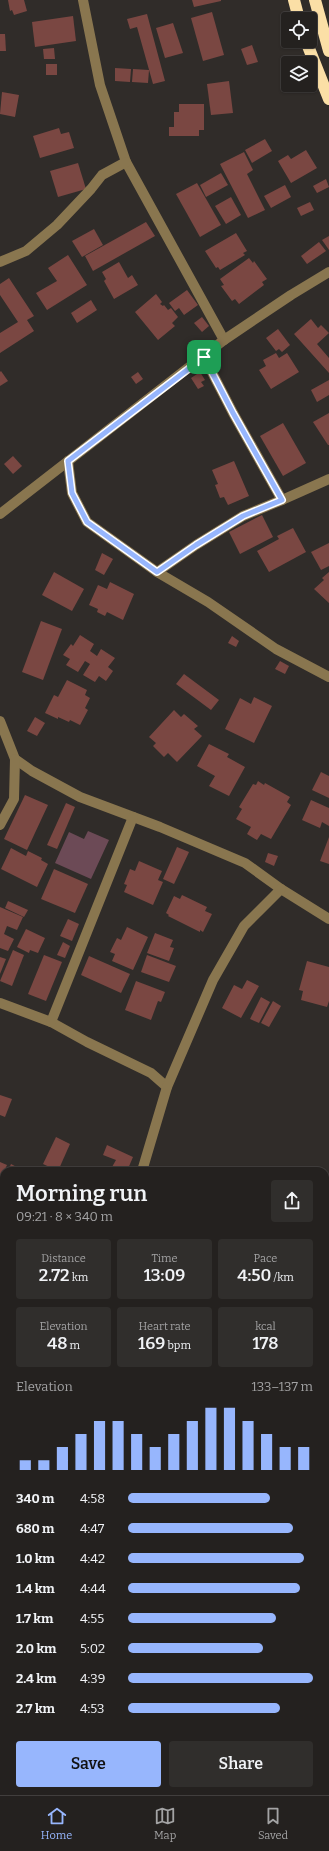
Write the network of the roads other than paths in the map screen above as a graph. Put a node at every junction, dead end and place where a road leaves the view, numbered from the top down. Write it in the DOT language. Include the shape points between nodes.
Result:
graph roads {
  1 [pos="83,0"];
  2 [pos="294,0"];
  3 [pos="315,0"];
  4 [pos="297,12"];
  5 [pos="309,48"];
  6 [pos="329,51"];
  7 [pos="329,99"];
  8 [pos="126,162"];
  9 [pos="0,262"];
  10 [pos="329,272"];
  11 [pos="224,340"];
  12 [pos="204,357"];
  13 [pos="68,461"];
  14 [pos="329,479"];
  15 [pos="282,500"];
  16 [pos="0,514"];
  17 [pos="157,572"];
  18 [pos="329,677"];
  19 [pos="0,721"];
  20 [pos="15,759"];
  21 [pos="133,817"];
  22 [pos="0,825"];
  23 [pos="281,889"];
  24 [pos="329,919"];
  25 [pos="0,1003"];
  26 [pos="50,1022"];
  27 [pos="167,1088"];
  28 [pos="146,1167"];
  1 -- 8 [label="street" via="100,85"];
  2 -- 4 [label="highway"];
  3 -- 6 [label="highway"];
  5 -- 7 [label="highway"];
  8 -- 9 [label="street" via="102,175 57,225 26,251"];
  8 -- 11 [label="street"];
  10 -- 11 [label="street"];
  11 -- 12 [label="street"];
  12 -- 13 [label="street"];
  12 -- 15 [label="street"];
  13 -- 16 [label="street"];
  13 -- 17 [label="street" via="72,493 87,522"];
  14 -- 15 [label="street"];
  15 -- 17 [label="street" via="243,516"];
  17 -- 18 [label="street" via="208,602 276,649"];
  19 -- 20 [label="street"];
  20 -- 21 [label="street" via="80,797"];
  20 -- 22 [label="street" via="14,799"];
  21 -- 23 [label="street" via="245,863"];
  21 -- 26 [label="street"];
  23 -- 24 [label="street"];
  23 -- 27 [label="street" via="244,926 213,980"];
  25 -- 26 [label="street"];
  26 -- 27 [label="street" via="151,1073"];
  27 -- 28 [label="street"];
}
